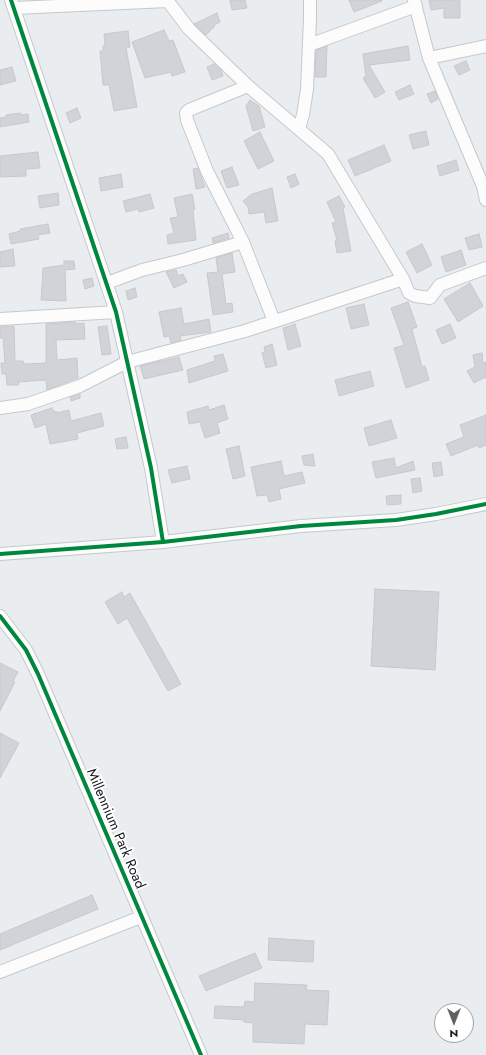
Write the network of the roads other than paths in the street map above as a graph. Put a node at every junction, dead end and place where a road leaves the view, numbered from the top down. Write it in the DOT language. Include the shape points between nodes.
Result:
graph roads {
  1 [pos="310,0"];
  2 [pos="167,1"];
  3 [pos="415,3"];
  4 [pos="13,4"];
  5 [pos="309,45"];
  6 [pos="486,46"];
  7 [pos="430,58"];
  8 [pos="248,86"];
  9 [pos="299,128"];
  10 [pos="485,186"];
  11 [pos="486,200"];
  12 [pos="243,242"];
  13 [pos="486,268"];
  14 [pos="403,280"];
  15 [pos="107,283"];
  16 [pos="116,312"];
  17 [pos="0,319"];
  18 [pos="274,321"];
  19 [pos="127,362"];
  20 [pos="0,408"];
  21 [pos="486,504"];
  22 [pos="163,542"];
  23 [pos="0,554"];
  24 [pos="0,616"];
  25 [pos="141,917"];
  26 [pos="0,972"];
  27 [pos="201,1055"];
  1 -- 5 [label="street"];
  2 -- 4 [label="street"];
  2 -- 8 [label="street" via="189,29"];
  3 -- 5 [label="street"];
  3 -- 7 [label="street"];
  4 -- 15 [label="street"];
  5 -- 9 [label="street" via="305,103"];
  6 -- 7 [label="street"];
  7 -- 10 [label="street"];
  8 -- 9 [label="street"];
  8 -- 12 [label="street" via="186,113 207,171"];
  9 -- 14 [label="street" via="328,154 335,164"];
  10 -- 11 [label="street"];
  12 -- 15 [label="street" via="142,270"];
  12 -- 18 [label="street"];
  13 -- 14 [label="street" via="440,285 430,298 409,293"];
  14 -- 18 [label="street"];
  15 -- 16 [label="street"];
  16 -- 17 [label="street"];
  16 -- 19 [label="street"];
  18 -- 19 [label="street" via="238,334"];
  19 -- 20 [label="street" via="80,386 28,404"];
  19 -- 22 [label="street" via="151,468"];
  21 -- 22 [label="street" via="396,520 301,526"];
  22 -- 23 [label="street"];
  24 -- 25 [label="street, Millennium Park Road" via="19,639 38,674"];
  25 -- 26 [label="street"];
  25 -- 27 [label="street, Millennium Park Road"];
}
